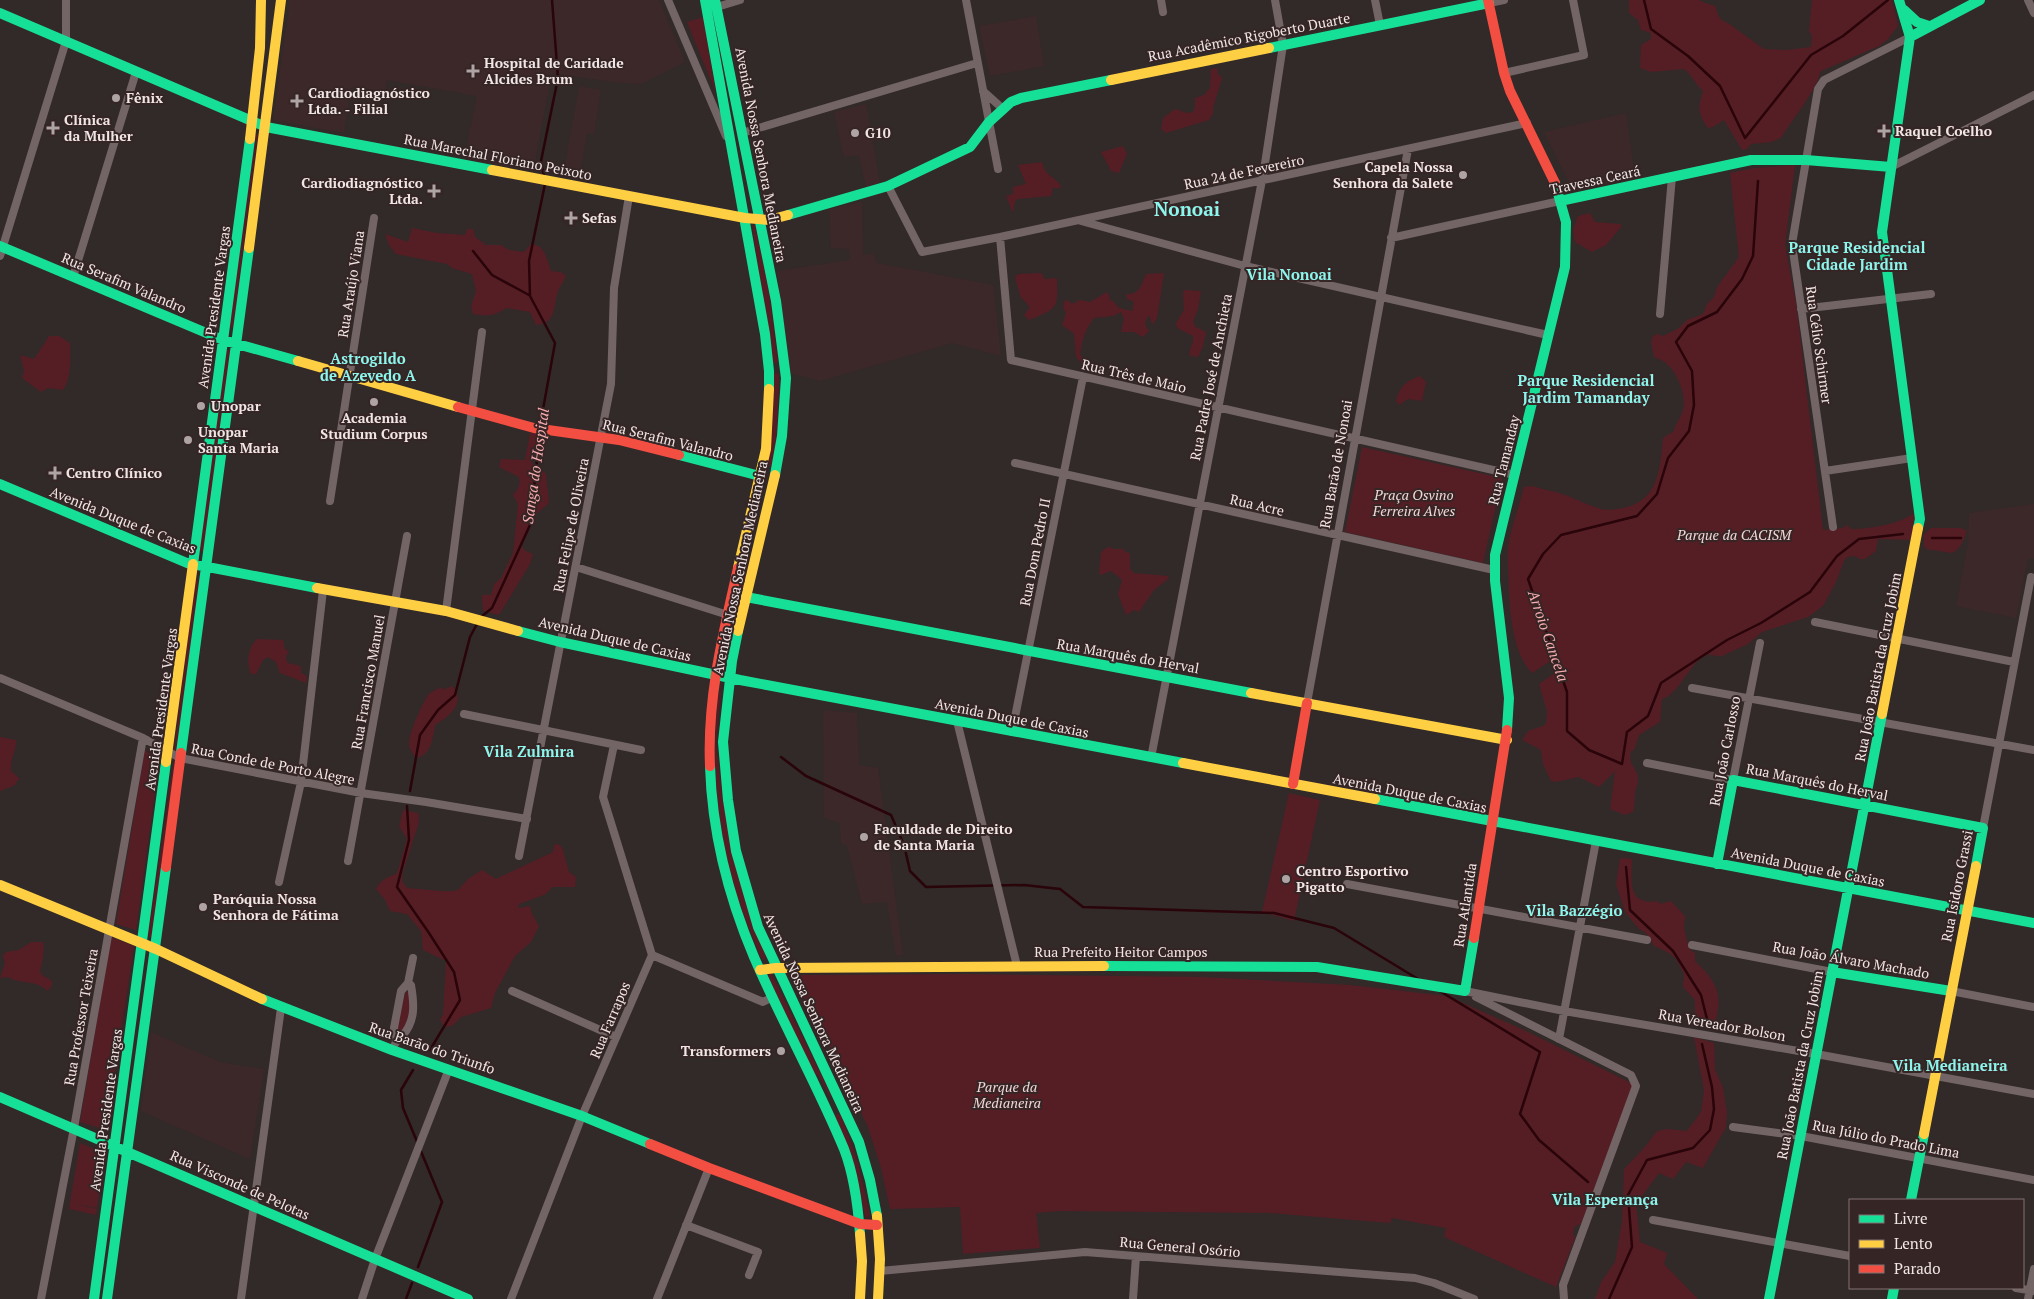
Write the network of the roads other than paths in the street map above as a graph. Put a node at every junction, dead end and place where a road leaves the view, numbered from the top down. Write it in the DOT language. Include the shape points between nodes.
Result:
graph roads {
  1 [pos="66,0"];
  2 [pos="262,0"];
  3 [pos="281,0"];
  4 [pos="668,0"];
  5 [pos="705,0"];
  6 [pos="740,0"];
  7 [pos="966,0"];
  8 [pos="1160,0"];
  9 [pos="1275,0"];
  10 [pos="1375,0"];
  11 [pos="1504,0"];
  12 [pos="1573,0"];
  13 [pos="1980,0"];
  14 [pos="2028,0"];
  15 [pos="1488,2"];
  16 [pos="716,3"];
  17 [pos="1900,4"];
  18 [pos="1163,12"];
  19 [pos="0,13"];
  20 [pos="2034,13"];
  21 [pos="1380,25"];
  22 [pos="1929,26"];
  23 [pos="1910,37"];
  24 [pos="66,41"];
  25 [pos="1283,45"];
  26 [pos="977,63"];
  27 [pos="136,72"];
  28 [pos="1504,72"];
  29 [pos="983,91"];
  30 [pos="2034,95"];
  31 [pos="1003,109"];
  32 [pos="252,122"];
  33 [pos="989,122"];
  34 [pos="1527,123"];
  35 [pos="266,127"];
  36 [pos="742,133"];
  37 [pos="1408,149"];
  38 [pos="733,154"];
  39 [pos="1806,160"];
  40 [pos="1892,167"];
  41 [pos="998,169"];
  42 [pos="1672,177"];
  43 [pos="1262,181"];
  44 [pos="888,186"];
  45 [pos="629,196"];
  46 [pos="1560,201"];
  47 [pos="374,218"];
  48 [pos="745,218"];
  49 [pos="760,219"];
  50 [pos="1079,220"];
  51 [pos="1000,237"];
  52 [pos="1391,238"];
  53 [pos="1,250"];
  54 [pos="1245,266"];
  55 [pos="73,277"];
  56 [pos="1931,294"];
  57 [pos="1381,297"];
  58 [pos="1891,299"];
  59 [pos="1801,309"];
  60 [pos="1660,314"];
  61 [pos="482,332"];
  62 [pos="1548,335"];
  63 [pos="223,340"];
  64 [pos="236,344"];
  65 [pos="350,376"];
  66 [pos="1084,377"];
  67 [pos="1218,408"];
  68 [pos="471,410"];
  69 [pos="601,436"];
  70 [pos="1355,439"];
  71 [pos="1912,458"];
  72 [pos="1014,463"];
  73 [pos="1825,471"];
  74 [pos="1064,474"];
  75 [pos="1515,475"];
  76 [pos="760,476"];
  77 [pos="0,484"];
  78 [pos="770,496"];
  79 [pos="330,501"];
  80 [pos="1200,504"];
  81 [pos="1833,527"];
  82 [pos="407,536"];
  83 [pos="1338,536"];
  84 [pos="194,564"];
  85 [pos="576,566"];
  86 [pos="205,567"];
  87 [pos="1494,570"];
  88 [pos="2031,577"];
  89 [pos="323,590"];
  90 [pos="746,596"];
  91 [pos="395,602"];
  92 [pos="446,611"];
  93 [pos="728,615"];
  94 [pos="1815,622"];
  95 [pos="1897,638"];
  96 [pos="560,642"];
  97 [pos="1760,643"];
  98 [pos="1028,652"];
  99 [pos="2014,662"];
  100 [pos="716,676"];
  101 [pos="1166,677"];
  102 [pos="0,678"];
  103 [pos="729,678"];
  104 [pos="1692,688"];
  105 [pos="1749,699"];
  106 [pos="1307,703"];
  107 [pos="464,714"];
  108 [pos="957,721"];
  109 [pos="1881,722"];
  110 [pos="544,731"];
  111 [pos="1012,732"];
  112 [pos="143,738"];
  113 [pos="1506,740"];
  114 [pos="1999,744"];
  115 [pos="614,745"];
  116 [pos="641,750"];
  117 [pos="2034,750"];
  118 [pos="168,753"];
  119 [pos="180,758"];
  120 [pos="1151,758"];
  121 [pos="1647,763"];
  122 [pos="1733,780"];
  123 [pos="301,782"];
  124 [pos="1293,784"];
  125 [pos="360,793"];
  126 [pos="1865,805"];
  127 [pos="527,819"];
  128 [pos="1493,822"];
  129 [pos="1982,828"];
  130 [pos="1596,841"];
  131 [pos="520,856"];
  132 [pos="348,861"];
  133 [pos="1717,864"];
  134 [pos="279,882"];
  135 [pos="1347,884"];
  136 [pos="0,885"];
  137 [pos="1848,888"];
  138 [pos="1478,909"];
  139 [pos="1967,910"];
  140 [pos="2034,923"];
  141 [pos="1580,927"];
  142 [pos="109,931"];
  143 [pos="1647,940"];
  144 [pos="143,944"];
  145 [pos="1692,945"];
  146 [pos="156,949"];
  147 [pos="652,955"];
  148 [pos="413,958"];
  149 [pos="1017,966"];
  150 [pos="776,968"];
  151 [pos="760,970"];
  152 [pos="1832,972"];
  153 [pos="408,983"];
  154 [pos="512,991"];
  155 [pos="1465,991"];
  156 [pos="1951,991"];
  157 [pos="773,997"];
  158 [pos="2034,1007"];
  159 [pos="281,1008"];
  160 [pos="1564,1011"];
  161 [pos="616,1036"];
  162 [pos="1559,1039"];
  163 [pos="394,1046"];
  164 [pos="1816,1054"];
  165 [pos="449,1069"];
  166 [pos="1935,1076"];
  167 [pos="2034,1094"];
  168 [pos="0,1097"];
  169 [pos="582,1116"];
  170 [pos="1733,1127"];
  171 [pos="74,1128"];
  172 [pos="1801,1136"];
  173 [pos="115,1146"];
  174 [pos="128,1151"];
  175 [pos="1919,1158"];
  176 [pos="709,1168"];
  177 [pos="2034,1180"];
  178 [pos="1911,1199"];
  179 [pos="253,1208"];
  180 [pos="1653,1220"];
  181 [pos="860,1224"];
  182 [pos="686,1225"];
  183 [pos="877,1225"];
  184 [pos="1780,1242"];
  185 [pos="1136,1256"];
  186 [pos="1849,1256"];
  187 [pos="375,1259"];
  188 [pos="2034,1269"];
  189 [pos="880,1272"];
  190 [pos="863,1273"];
  191 [pos="750,1275"];
  192 [pos="2032,1291"];
  193 [pos="41,1299"];
  194 [pos="94,1299"];
  195 [pos="108,1299"];
  196 [pos="240,1299"];
  197 [pos="362,1299"];
  198 [pos="468,1299"];
  199 [pos="511,1299"];
  200 [pos="657,1299"];
  201 [pos="860,1299"];
  202 [pos="878,1299"];
  203 [pos="1133,1299"];
  204 [pos="1474,1299"];
  205 [pos="1564,1299"];
  206 [pos="1769,1299"];
  207 [pos="2028,1299"];
  1 -- 24 [label="street"];
  2 -- 3 [label="street" via="270,4"];
  2 -- 32 [label="street, Avenida Presidente Vargas"];
  3 -- 35 [label="street, Avenida Presidente Vargas"];
  4 -- 38 [label="street"];
  5 -- 38 [label="street, Avenida Nossa Senhora Medianeira"];
  6 -- 16 [label="street"];
  7 -- 26 [label="street"];
  8 -- 18 [label="street"];
  9 -- 25 [label="street, Rua Padre José de Anchieta"];
  10 -- 21 [label="street"];
  11 -- 15 [label="street, Rua Acadêmico Rigoberto Duarte"];
  12 -- 28 [label="street" via="1584,55"];
  13 -- 22 [label="street"];
  14 -- 20 [label="street"];
  15 -- 21 [label="street, Rua Acadêmico Rigoberto Duarte"];
  15 -- 28 [label="street, Rua Tamanday"];
  16 -- 36 [label="street, Avenida Nossa Senhora Medianeira"];
  17 -- 22 [label="street" via="1917,22"];
  17 -- 23 [label="street"];
  19 -- 24 [label="street, Rua Marechal Floriano Peixoto"];
  21 -- 25 [label="street, Rua Acadêmico Rigoberto Duarte"];
  22 -- 23 [label="street"];
  23 -- 39 [label="street, Rua Célio Schirmer" via="1824,80 1818,88"];
  23 -- 40 [label="street, Rua João Batista da Cruz Jobim"];
  24 -- 27 [label="street, Rua Marechal Floriano Peixoto"];
  24 -- 53 [label="street"];
  25 -- 31 [label="street, Rua Acadêmico Rigoberto Duarte" via="1021,98"];
  25 -- 43 [label="street, Rua Padre José de Anchieta"];
  26 -- 29 [label="street"];
  26 -- 36 [label="street"];
  27 -- 32 [label="street, Rua Marechal Floriano Peixoto"];
  27 -- 55 [label="street"];
  28 -- 34 [label="street, Rua Tamanday"];
  29 -- 31 [label="street"];
  29 -- 33 [label="street"];
  30 -- 40 [label="street"];
  31 -- 33 [label="street, Rua Acadêmico Rigoberto Duarte"];
  32 -- 35 [label="street, Rua Marechal Floriano Peixoto"];
  32 -- 63 [label="street, Avenida Presidente Vargas"];
  33 -- 41 [label="street"];
  33 -- 44 [label="street, Rua Marechal Floriano Peixoto" via="970,147"];
  34 -- 37 [label="street, Rua 24 de Fevereiro"];
  34 -- 46 [label="street, Rua Tamanday" via="1554,179"];
  35 -- 45 [label="street, Rua Marechal Floriano Peixoto"];
  35 -- 64 [label="street, Avenida Presidente Vargas"];
  36 -- 49 [label="street, Avenida Nossa Senhora Medianeira"];
  37 -- 43 [label="street, Rua 24 de Fevereiro"];
  37 -- 52 [label="street, Rua Barão de Nonoai"];
  38 -- 48 [label="street, Avenida Nossa Senhora Medianeira"];
  39 -- 40 [label="street, Travessa Ceará"];
  39 -- 42 [label="street, Travessa Ceará" via="1751,160"];
  39 -- 59 [label="street, Rua Célio Schirmer" via="1792,244"];
  40 -- 58 [label="street, Rua João Batista da Cruz Jobim" via="1882,232"];
  42 -- 46 [label="street, Travessa Ceará"];
  42 -- 60 [label="street"];
  43 -- 50 [label="street, Rua 24 de Fevereiro"];
  43 -- 54 [label="street, Rua Padre José de Anchieta"];
  44 -- 49 [label="street, Rua Marechal Floriano Peixoto" via="769,220"];
  44 -- 51 [label="street, Rua 24 de Fevereiro" via="922,252"];
  45 -- 48 [label="street, Rua Marechal Floriano Peixoto"];
  45 -- 69 [label="street, Rua Felipe de Oliveira" via="614,288 611,384"];
  46 -- 52 [label="street, Travessa Ceará"];
  46 -- 62 [label="street, Rua Tamanday" via="1566,222 1565,267"];
  47 -- 65 [label="street, Rua Araújo Viana"];
  48 -- 49 [label="street, Rua Marechal Floriano Peixoto"];
  48 -- 76 [label="street, Avenida Nossa Senhora Medianeira" via="769,371 768,425"];
  49 -- 78 [label="street, Avenida Nossa Senhora Medianeira" via="776,301 786,378 782,436"];
  50 -- 51 [label="street, Rua 24 de Fevereiro"];
  50 -- 54 [label="street"];
  51 -- 66 [label="street, Rua Três de Maio" via="1010,360"];
  52 -- 57 [label="street, Rua Barão de Nonoai"];
  53 -- 55 [label="street, Rua Serafim Valandro"];
  54 -- 57 [label="street"];
  54 -- 67 [label="street, Rua Padre José de Anchieta"];
  55 -- 63 [label="street, Rua Serafim Valandro"];
  56 -- 58 [label="street"];
  57 -- 62 [label="street"];
  57 -- 70 [label="street, Rua Barão de Nonoai"];
  58 -- 59 [label="street"];
  58 -- 71 [label="street, Rua João Batista da Cruz Jobim"];
  59 -- 73 [label="street, Rua Célio Schirmer"];
  61 -- 68 [label="street"];
  62 -- 75 [label="street, Rua Tamanday"];
  63 -- 64 [label="street, Rua Serafim Valandro"];
  63 -- 84 [label="street, Avenida Presidente Vargas"];
  64 -- 65 [label="street, Rua Serafim Valandro"];
  64 -- 86 [label="street, Avenida Presidente Vargas"];
  65 -- 68 [label="street, Rua Serafim Valandro"];
  65 -- 79 [label="street, Rua Araújo Viana"];
  66 -- 67 [label="street, Rua Três de Maio"];
  66 -- 74 [label="street, Rua Dom Pedro II"];
  67 -- 70 [label="street, Rua Três de Maio"];
  67 -- 80 [label="street, Rua Padre José de Anchieta"];
  68 -- 69 [label="street, Rua Serafim Valandro" via="534,428"];
  68 -- 92 [label="street"];
  69 -- 76 [label="street, Rua Serafim Valandro"];
  69 -- 85 [label="street, Rua Felipe de Oliveira"];
  70 -- 75 [label="street, Rua Três de Maio"];
  70 -- 83 [label="street, Rua Barão de Nonoai"];
  71 -- 73 [label="street"];
  71 -- 95 [label="street, Rua João Batista da Cruz Jobim" via="1920,519"];
  72 -- 74 [label="street, Rua Acre"];
  73 -- 81 [label="street, Rua Célio Schirmer"];
  74 -- 80 [label="street, Rua Acre"];
  74 -- 98 [label="street, Rua Dom Pedro II"];
  75 -- 87 [label="street, Rua Tamanday"];
  76 -- 78 [label="street" via="769,488"];
  76 -- 93 [label="street, Avenida Nossa Senhora Medianeira"];
  77 -- 84 [label="street, Avenida Duque de Caxias"];
  78 -- 90 [label="street, Avenida Nossa Senhora Medianeira"];
  80 -- 83 [label="street, Rua Acre"];
  80 -- 101 [label="street, Rua Padre José de Anchieta"];
  82 -- 91 [label="street, Rua Francisco Manuel"];
  83 -- 87 [label="street, Rua Acre"];
  83 -- 106 [label="street, Rua Barão de Nonoai"];
  84 -- 86 [label="street, Avenida Duque de Caxias"];
  84 -- 118 [label="street, Avenida Presidente Vargas"];
  85 -- 93 [label="street"];
  85 -- 96 [label="street, Rua Felipe de Oliveira"];
  86 -- 89 [label="street, Avenida Duque de Caxias"];
  86 -- 119 [label="street, Avenida Presidente Vargas"];
  87 -- 113 [label="street, Rua Tamanday" via="1509,698"];
  88 -- 99 [label="street, Rua Isidoro Grassi"];
  89 -- 91 [label="street, Avenida Duque de Caxias"];
  89 -- 123 [label="street"];
  90 -- 98 [label="street, Rua Marquês do Herval"];
  90 -- 103 [label="street, Avenida Nossa Senhora Medianeira"];
  91 -- 92 [label="street, Avenida Duque de Caxias"];
  91 -- 125 [label="street, Rua Francisco Manuel"];
  92 -- 96 [label="street, Avenida Duque de Caxias"];
  93 -- 100 [label="street, Avenida Nossa Senhora Medianeira"];
  94 -- 95 [label="street"];
  95 -- 99 [label="street"];
  95 -- 109 [label="street, Rua João Batista da Cruz Jobim"];
  96 -- 100 [label="street, Avenida Duque de Caxias"];
  96 -- 110 [label="street, Rua Felipe de Oliveira"];
  97 -- 105 [label="street, Rua João Carlosso"];
  98 -- 101 [label="street, Rua Marquês do Herval"];
  98 -- 111 [label="street, Rua Dom Pedro II"];
  99 -- 114 [label="street, Rua Isidoro Grassi"];
  100 -- 103 [label="street, Avenida Duque de Caxias"];
  100 -- 151 [label="street, Avenida Nossa Senhora Medianeira" via="710,712 716,820 733,900"];
  101 -- 106 [label="street, Rua Marquês do Herval"];
  101 -- 120 [label="street, Rua Padre José de Anchieta"];
  102 -- 112 [label="street, Rua Conde de Porto Alegre"];
  103 -- 108 [label="street, Avenida Duque de Caxias"];
  103 -- 150 [label="street, Avenida Nossa Senhora Medianeira" via="724,742 736,851 758,927"];
  104 -- 105 [label="street"];
  105 -- 109 [label="street"];
  105 -- 122 [label="street, Rua João Carlosso"];
  106 -- 113 [label="street, Rua Marquês do Herval"];
  106 -- 124 [label="street, Rua Barão de Nonoai"];
  107 -- 110 [label="street"];
  108 -- 111 [label="street, Avenida Duque de Caxias"];
  108 -- 149 [label="street"];
  109 -- 114 [label="street"];
  109 -- 126 [label="street, Rua João Batista da Cruz Jobim"];
  110 -- 115 [label="street"];
  110 -- 127 [label="street, Rua Felipe de Oliveira"];
  111 -- 120 [label="street, Avenida Duque de Caxias"];
  112 -- 118 [label="street, Rua Conde de Porto Alegre"];
  112 -- 142 [label="street, Rua Professor Teixeira"];
  113 -- 128 [label="street, Rua Tamanday"];
  114 -- 117 [label="street"];
  114 -- 129 [label="street, Rua Isidoro Grassi"];
  115 -- 116 [label="street"];
  115 -- 147 [label="street" via="603,798"];
  118 -- 119 [label="street, Rua Conde de Porto Alegre"];
  118 -- 144 [label="street, Avenida Presidente Vargas"];
  119 -- 123 [label="street, Rua Conde de Porto Alegre"];
  119 -- 146 [label="street, Avenida Presidente Vargas"];
  120 -- 124 [label="street, Avenida Duque de Caxias"];
  121 -- 122 [label="street, Rua Marquês do Herval"];
  122 -- 126 [label="street, Rua Marquês do Herval"];
  122 -- 133 [label="street, Rua João Carlosso"];
  123 -- 125 [label="street, Rua Conde de Porto Alegre"];
  123 -- 134 [label="street"];
  124 -- 128 [label="street, Avenida Duque de Caxias"];
  125 -- 127 [label="street, Rua Conde de Porto Alegre"];
  125 -- 132 [label="street, Rua Francisco Manuel"];
  126 -- 129 [label="street, Rua Marquês do Herval"];
  126 -- 137 [label="street, Rua João Batista da Cruz Jobim"];
  127 -- 131 [label="street, Rua Felipe de Oliveira"];
  128 -- 130 [label="street, Avenida Duque de Caxias"];
  128 -- 138 [label="street, Rua Atlantida"];
  129 -- 139 [label="street, Rua Isidoro Grassi"];
  130 -- 133 [label="street, Avenida Duque de Caxias"];
  130 -- 141 [label="street"];
  133 -- 137 [label="street, Avenida Duque de Caxias"];
  135 -- 138 [label="street"];
  136 -- 142 [label="street, Rua Barão do Triunfo"];
  137 -- 139 [label="street, Avenida Duque de Caxias"];
  137 -- 152 [label="street, Rua João Batista da Cruz Jobim"];
  138 -- 141 [label="street"];
  138 -- 155 [label="street, Rua Atlantida"];
  139 -- 140 [label="street, Avenida Duque de Caxias"];
  139 -- 156 [label="street, Rua Isidoro Grassi"];
  141 -- 143 [label="street"];
  141 -- 160 [label="street"];
  142 -- 144 [label="street, Rua Barão do Triunfo"];
  142 -- 171 [label="street, Rua Professor Teixeira"];
  144 -- 146 [label="street, Rua Barão do Triunfo"];
  144 -- 173 [label="street, Avenida Presidente Vargas"];
  145 -- 152 [label="street, Rua João Álvaro Machado"];
  146 -- 159 [label="street, Rua Barão do Triunfo"];
  146 -- 174 [label="street, Avenida Presidente Vargas"];
  147 -- 157 [label="street" via="763,1002"];
  147 -- 161 [label="street, Rua Farrapos"];
  148 -- 153 [label="street"];
  149 -- 150 [label="street, Rua Prefeito Heitor Campos"];
  149 -- 155 [label="street, Rua Prefeito Heitor Campos" via="1317,967"];
  150 -- 151 [label="street, Rua Prefeito Heitor Campos"];
  150 -- 183 [label="street, Avenida Nossa Senhora Medianeira" via="858,1142 867,1166"];
  151 -- 157 [label="street, Avenida Nossa Senhora Medianeira"];
  152 -- 156 [label="street, Rua João Álvaro Machado"];
  152 -- 164 [label="street, Rua João Batista da Cruz Jobim"];
  153 -- 163 [label="street" via="401,991"];
  153 -- 163 [label="street" via="413,996 413,1015"];
  154 -- 161 [label="street"];
  155 -- 160 [label="street, Rua Vereador Bolson"];
  155 -- 162 [label="street"];
  156 -- 158 [label="street, Rua João Álvaro Machado"];
  156 -- 166 [label="street, Rua Isidoro Grassi"];
  157 -- 181 [label="street, Avenida Nossa Senhora Medianeira" via="844,1150"];
  159 -- 163 [label="street, Rua Barão do Triunfo"];
  159 -- 179 [label="street"];
  160 -- 162 [label="street"];
  160 -- 164 [label="street, Rua Vereador Bolson"];
  161 -- 169 [label="street, Rua Farrapos"];
  162 -- 205 [label="street" via="1631,1075 1636,1086 1563,1285"];
  163 -- 165 [label="street, Rua Barão do Triunfo"];
  164 -- 166 [label="street, Rua Vereador Bolson"];
  164 -- 172 [label="street, Rua João Batista da Cruz Jobim"];
  165 -- 169 [label="street, Rua Barão do Triunfo"];
  165 -- 187 [label="street"];
  166 -- 167 [label="street, Rua Vereador Bolson"];
  166 -- 175 [label="street, Rua Isidoro Grassi"];
  168 -- 171 [label="street, Rua Visconde de Pelotas"];
  169 -- 176 [label="street, Rua Barão do Triunfo"];
  169 -- 199 [label="street, Rua Farrapos"];
  170 -- 172 [label="street, Rua Júlio do Prado Lima"];
  171 -- 173 [label="street, Rua Visconde de Pelotas"];
  171 -- 193 [label="street, Rua Professor Teixeira"];
  172 -- 175 [label="street, Rua Júlio do Prado Lima"];
  172 -- 184 [label="street, Rua João Batista da Cruz Jobim"];
  173 -- 174 [label="street, Rua Visconde de Pelotas"];
  173 -- 194 [label="street, Avenida Presidente Vargas"];
  174 -- 179 [label="street, Rua Visconde de Pelotas"];
  174 -- 195 [label="street, Avenida Presidente Vargas"];
  175 -- 177 [label="street, Rua Júlio do Prado Lima"];
  175 -- 178 [label="street, Rua Isidoro Grassi"];
  176 -- 181 [label="street, Rua Barão do Triunfo"];
  176 -- 182 [label="street"];
  179 -- 187 [label="street, Rua Visconde de Pelotas"];
  179 -- 196 [label="street"];
  180 -- 184 [label="street"];
  181 -- 183 [label="street, Rua Barão do Triunfo"];
  181 -- 190 [label="street, Avenida Nossa Senhora Medianeira"];
  182 -- 191 [label="street" via="758,1252"];
  182 -- 200 [label="street"];
  183 -- 189 [label="street, Avenida Nossa Senhora Medianeira"];
  184 -- 186 [label="street"];
  184 -- 206 [label="street, Rua João Batista da Cruz Jobim"];
  185 -- 189 [label="street, Rua General Osório" via="1085,1252"];
  185 -- 203 [label="street"];
  185 -- 204 [label="street, Rua General Osório" via="1415,1278 1434,1282"];
  187 -- 197 [label="street"];
  187 -- 198 [label="street, Rua Visconde de Pelotas"];
  188 -- 192 [label="street"];
  189 -- 190 [label="street"];
  189 -- 202 [label="street, Avenida Nossa Senhora Medianeira"];
  190 -- 201 [label="street, Avenida Nossa Senhora Medianeira"];
  192 -- 207 [label="street"];
}
